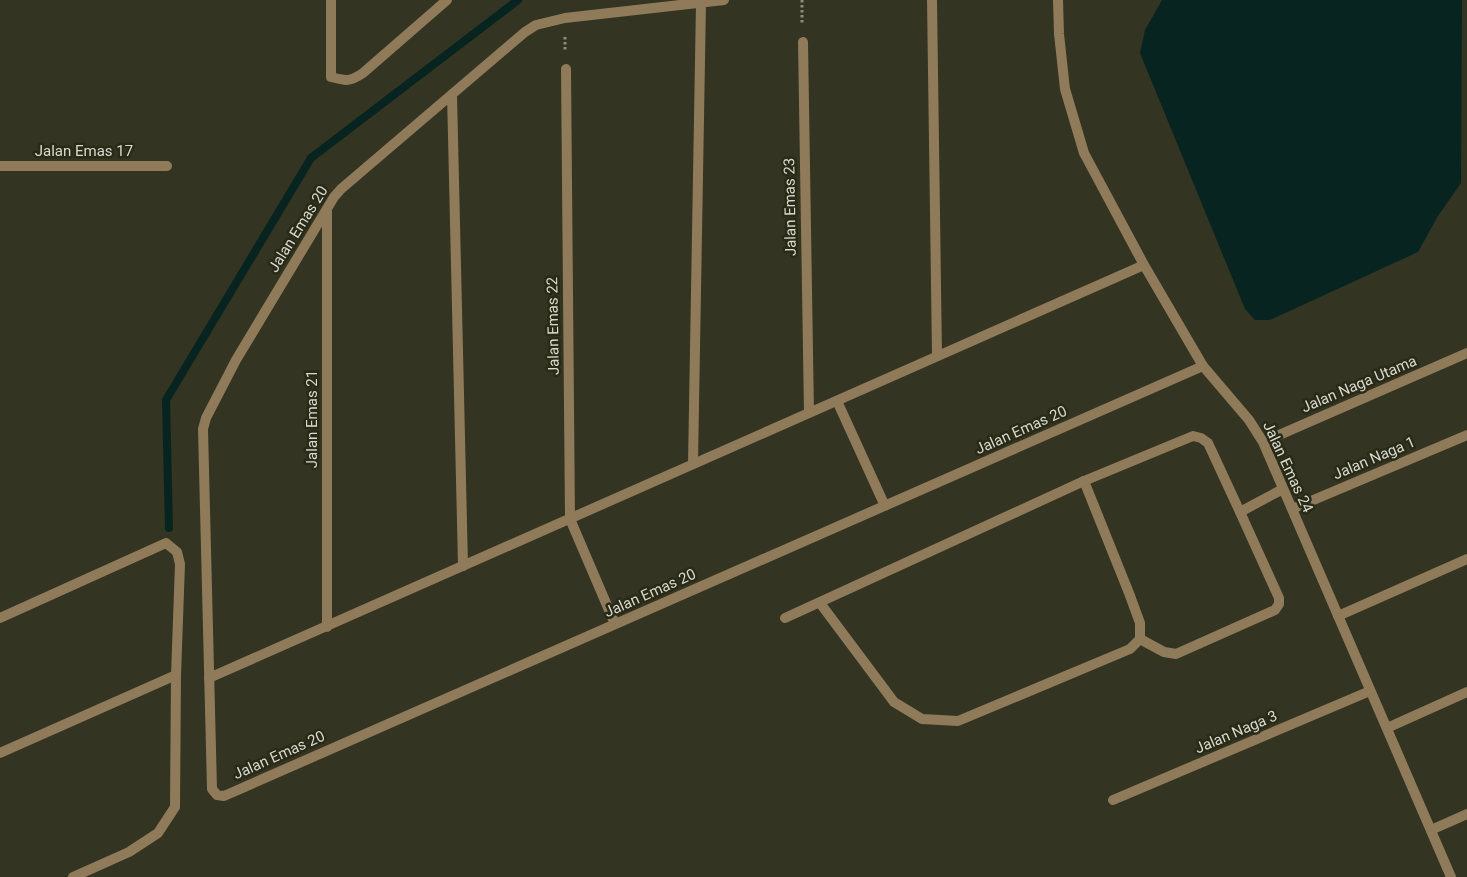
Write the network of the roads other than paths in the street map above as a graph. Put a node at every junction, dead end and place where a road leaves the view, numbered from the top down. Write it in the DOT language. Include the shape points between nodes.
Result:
graph roads {
  1 [pos="331,0"];
  2 [pos="447,0"];
  3 [pos="724,0"];
  4 [pos="932,0"];
  5 [pos="1058,0"];
  6 [pos="701,3"];
  7 [pos="803,42"];
  8 [pos="566,69"];
  9 [pos="452,94"];
  10 [pos="0,166"];
  11 [pos="167,166"];
  12 [pos="327,210"];
  13 [pos="1144,265"];
  14 [pos="1467,353"];
  15 [pos="937,356"];
  16 [pos="1203,366"];
  17 [pos="837,401"];
  18 [pos="809,413"];
  19 [pos="1467,435"];
  20 [pos="1262,442"];
  21 [pos="693,464"];
  22 [pos="1084,481"];
  23 [pos="1283,489"];
  24 [pos="885,506"];
  25 [pos="1292,509"];
  26 [pos="1240,512"];
  27 [pos="570,519"];
  28 [pos="1467,558"];
  29 [pos="463,566"];
  30 [pos="820,603"];
  31 [pos="1338,616"];
  32 [pos="0,618"];
  33 [pos="785,618"];
  34 [pos="615,624"];
  35 [pos="327,627"];
  36 [pos="1140,639"];
  37 [pos="176,676"];
  38 [pos="209,678"];
  39 [pos="1370,691"];
  40 [pos="1467,692"];
  41 [pos="1387,728"];
  42 [pos="0,753"];
  43 [pos="1113,800"];
  44 [pos="1467,814"];
  45 [pos="1431,830"];
  46 [pos="73,877"];
  47 [pos="1451,877"];
  1 -- 2 [label="street" via="330,77 343,80 353,80 363,73"];
  3 -- 6 [label="street, Jalan Emas 20"];
  4 -- 15 [label="street"];
  5 -- 13 [label="street, Jalan Emas 24" via="1065,89 1084,153"];
  6 -- 9 [label="street, Jalan Emas 20" via="565,18 536,25"];
  6 -- 21 [label="street"];
  7 -- 18 [label="street, Jalan Emas 23"];
  8 -- 27 [label="street, Jalan Emas 22"];
  9 -- 12 [label="street, Jalan Emas 20" via="340,189"];
  9 -- 29 [label="street"];
  10 -- 11 [label="street, Jalan Emas 17"];
  12 -- 35 [label="street, Jalan Emas 21"];
  12 -- 38 [label="street, Jalan Emas 20" via="236,360 203,429"];
  13 -- 15 [label="street"];
  13 -- 16 [label="street, Jalan Emas 24"];
  14 -- 20 [label="street, Jalan Naga Utama"];
  15 -- 17 [label="street"];
  16 -- 20 [label="street, Jalan Emas 24"];
  16 -- 24 [label="street, Jalan Emas 20"];
  17 -- 18 [label="street"];
  17 -- 24 [label="street"];
  18 -- 21 [label="street"];
  19 -- 25 [label="street, Jalan Naga 1"];
  20 -- 23 [label="street, Jalan Emas 24"];
  21 -- 27 [label="street"];
  22 -- 26 [label="street" via="1193,436 1208,444"];
  22 -- 30 [label="street"];
  22 -- 36 [label="street" via="1138,615"];
  23 -- 25 [label="street, Jalan Emas 24"];
  23 -- 26 [label="street"];
  24 -- 34 [label="street, Jalan Emas 20"];
  25 -- 31 [label="street, Jalan Emas 24"];
  26 -- 36 [label="street" via="1279,598 1275,610 1176,654 1164,652"];
  27 -- 29 [label="street"];
  27 -- 34 [label="street, Jalan Emas 22"];
  28 -- 31 [label="street"];
  29 -- 35 [label="street"];
  30 -- 33 [label="street"];
  30 -- 36 [label="street" via="894,702 922,719 958,721 1130,649"];
  31 -- 39 [label="street, Jalan Emas 24"];
  32 -- 37 [label="street" via="166,544 177,552 180,564"];
  34 -- 38 [label="street, Jalan Emas 20" via="224,796 217,795 212,789"];
  35 -- 38 [label="street"];
  37 -- 42 [label="street"];
  37 -- 46 [label="street" via="175,807 158,832 129,852"];
  39 -- 41 [label="street, Jalan Emas 24"];
  39 -- 43 [label="street, Jalan Naga 3"];
  40 -- 41 [label="street"];
  41 -- 45 [label="street, Jalan Emas 24"];
  44 -- 45 [label="street"];
  45 -- 47 [label="street, Jalan Emas 24"];
}
